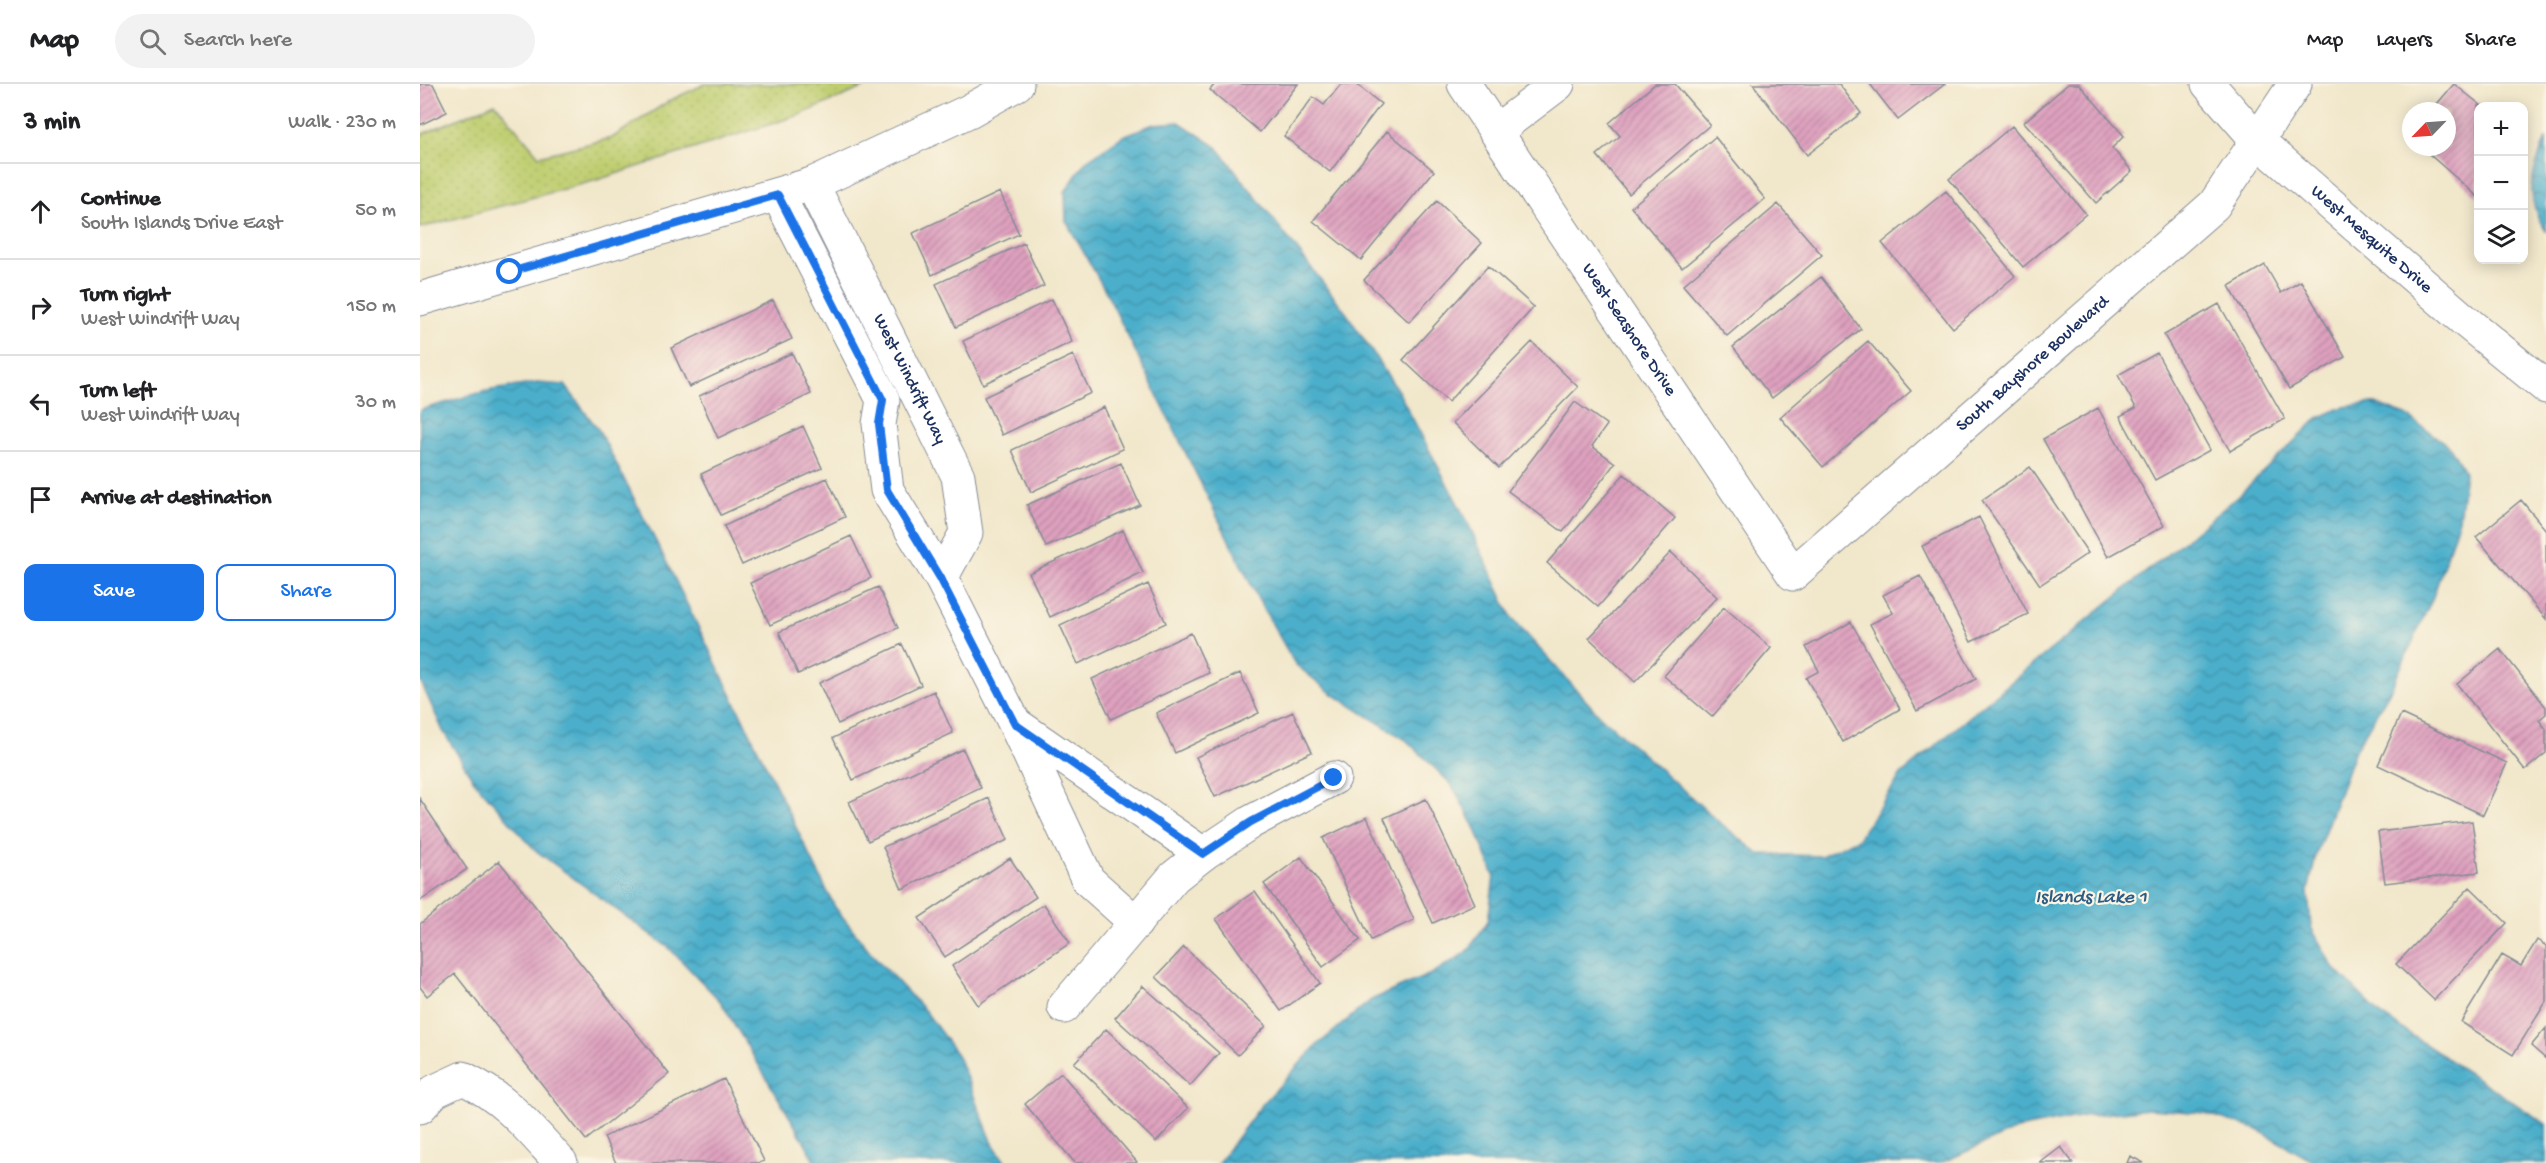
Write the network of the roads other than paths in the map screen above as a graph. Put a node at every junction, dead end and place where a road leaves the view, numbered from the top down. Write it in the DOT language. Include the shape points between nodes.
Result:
graph roads {
  1 [pos="1017,84"];
  2 [pos="1464,84"];
  3 [pos="1558,84"];
  4 [pos="2208,84"];
  5 [pos="2295,84"];
  6 [pos="1496,132"];
  7 [pos="2257,140"];
  8 [pos="812,184"];
  9 [pos="778,195"];
  10 [pos="420,299"];
  11 [pos="2546,387"];
  12 [pos="1793,574"];
  13 [pos="940,578"];
  14 [pos="1015,724"];
  15 [pos="1334,778"];
  16 [pos="1203,854"];
  17 [pos="1136,923"];
  18 [pos="1064,1008"];
  19 [pos="425,1089"];
  20 [pos="561,1163"];
  1 -- 8 [label="street" via="969,111"];
  2 -- 6 [label="street, West Seashore Drive"];
  3 -- 6 [label="street"];
  4 -- 7 [label="street, West Mesquite Drive"];
  5 -- 7 [label="street, South Bayshore Boulevard"];
  6 -- 12 [label="street, West Seashore Drive"];
  7 -- 11 [label="street, West Mesquite Drive"];
  7 -- 12 [label="street, South Bayshore Boulevard" via="2214,206"];
  8 -- 9 [label="street"];
  8 -- 13 [label="street, West Windrift Way" via="958,476 966,534"];
  9 -- 10 [label="street"];
  9 -- 13 [label="street, West Windrift Way" via="883,400 879,424 887,490"];
  13 -- 14 [label="street, West Windrift Way"];
  14 -- 16 [label="street, West Windrift Way"];
  14 -- 17 [label="street, West Windrift Way" via="1088,880"];
  15 -- 16 [label="street" via="1251,822"];
  16 -- 17 [label="street" via="1174,878"];
  17 -- 18 [label="street"];
  19 -- 20 [label="street" via="463,1078 489,1091 513,1110"];
}
